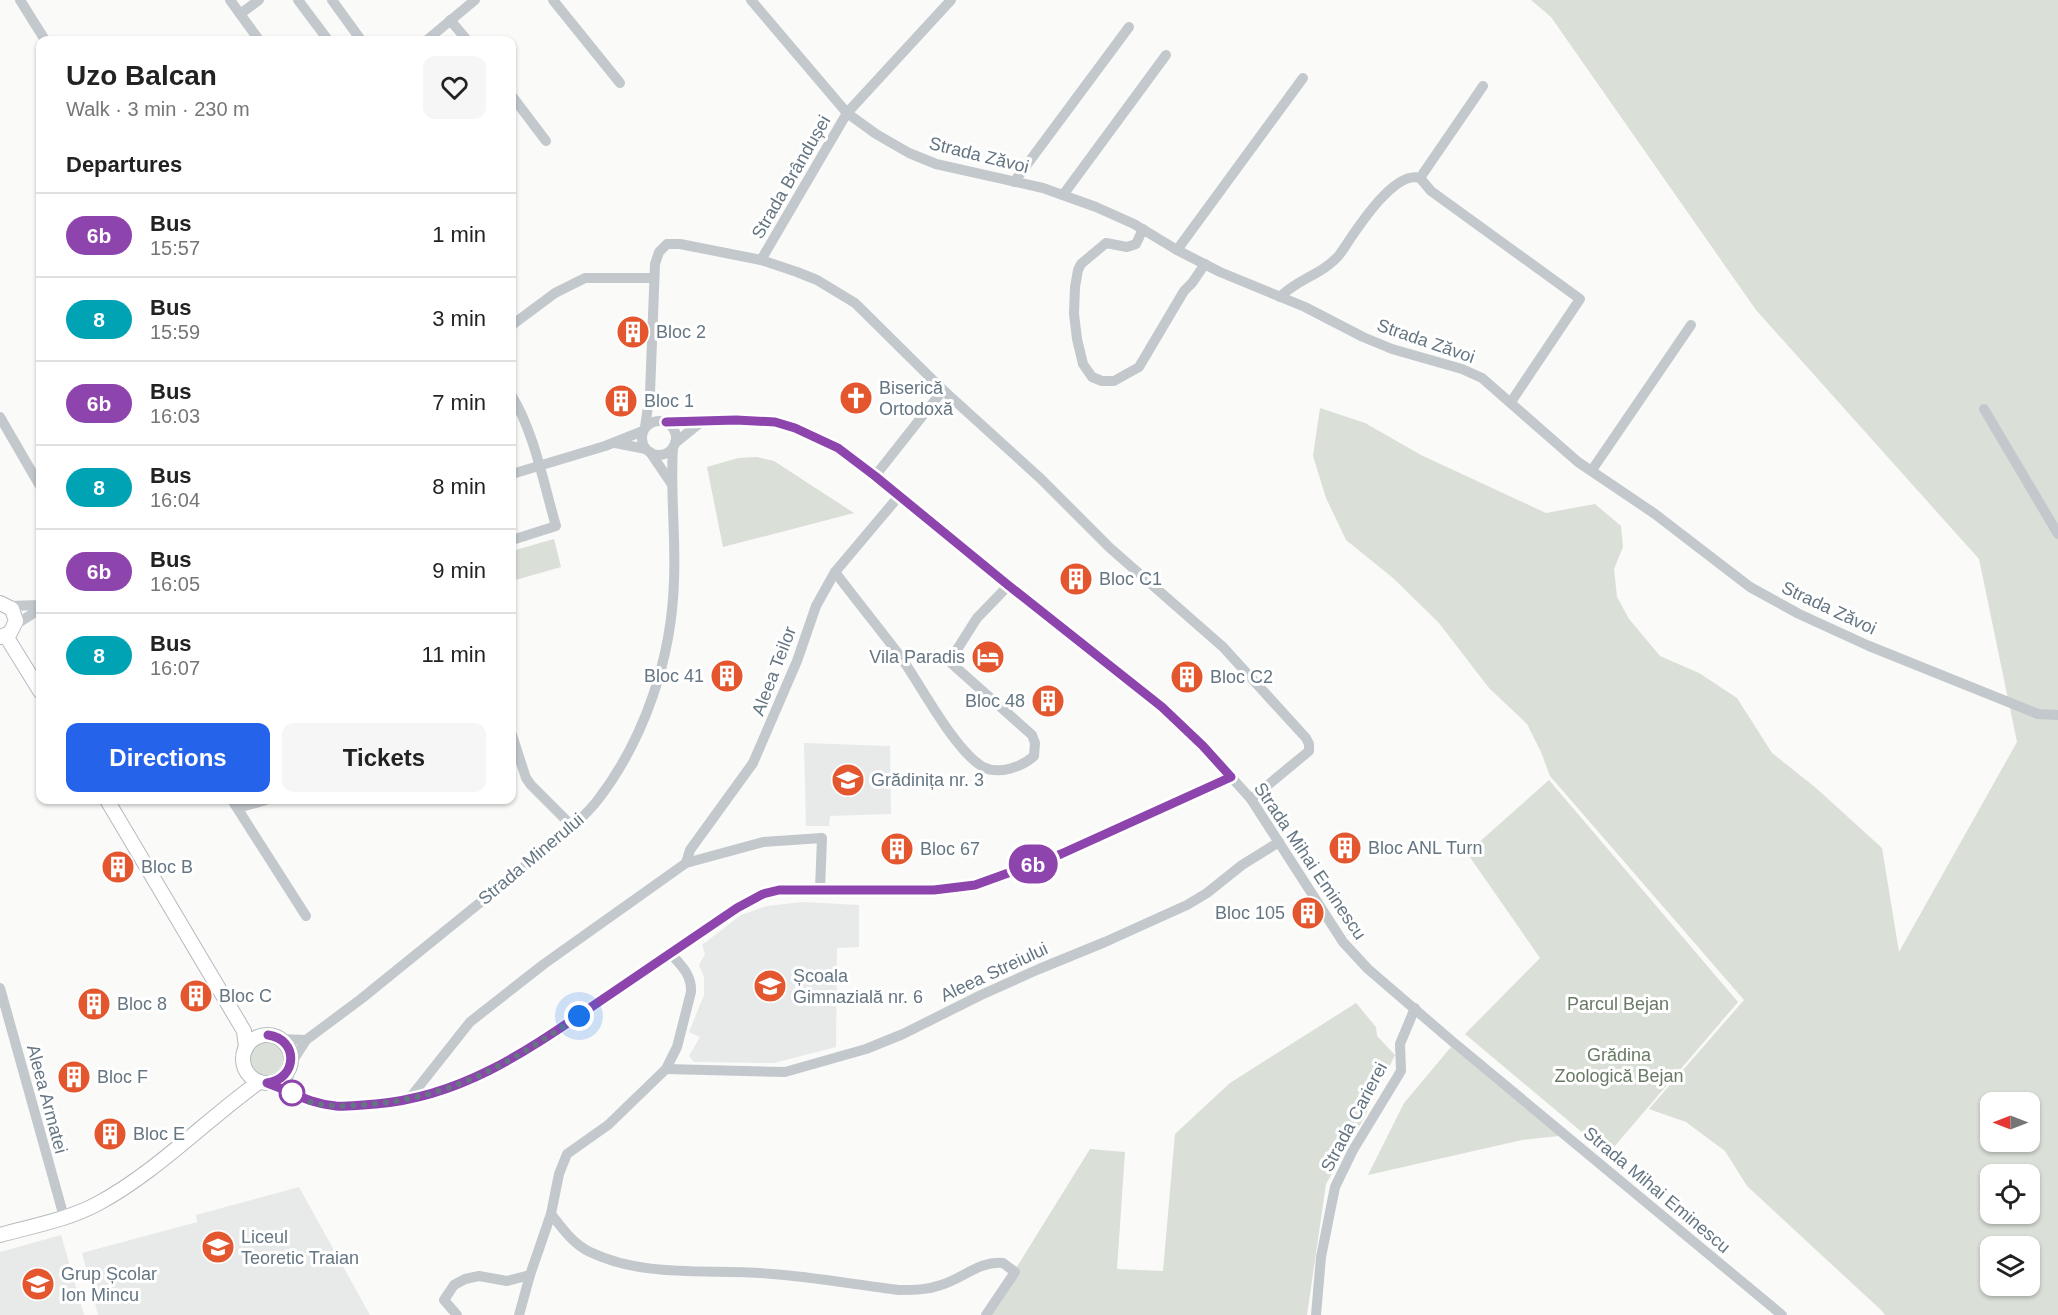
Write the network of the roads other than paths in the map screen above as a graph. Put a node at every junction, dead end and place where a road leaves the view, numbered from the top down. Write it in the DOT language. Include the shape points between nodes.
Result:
graph roads {
  1 [pos="20,0"];
  2 [pos="230,0"];
  3 [pos="259,0"];
  4 [pos="298,0"];
  5 [pos="332,0"];
  6 [pos="475,0"];
  7 [pos="553,0"];
  8 [pos="751,0"];
  9 [pos="951,0"];
  10 [pos="240,14"];
  11 [pos="450,20"];
  12 [pos="1129,27"];
  13 [pos="42,36"];
  14 [pos="256,36"];
  15 [pos="325,36"];
  16 [pos="358,36"];
  17 [pos="432,36"];
  18 [pos="464,36"];
  19 [pos="1166,55"];
  20 [pos="1303,78"];
  21 [pos="620,83"];
  22 [pos="1483,86"];
  23 [pos="516,101"];
  24 [pos="847,113"];
  25 [pos="546,141"];
  26 [pos="1420,178"];
  27 [pos="1014,182"];
  28 [pos="1063,195"];
  29 [pos="1143,230"];
  30 [pos="1177,250"];
  31 [pos="761,260"];
  32 [pos="1205,264"];
  33 [pos="654,278"];
  34 [pos="1281,297"];
  35 [pos="516,322"];
  36 [pos="1691,325"];
  37 [pos="943,390"];
  38 [pos="650,393"];
  39 [pos="1511,402"];
  40 [pos="516,404"];
  41 [pos="1984,409"];
  42 [pos="0,417"];
  43 [pos="663,421"];
  44 [pos="701,422"];
  45 [pos="644,429"];
  46 [pos="615,443"];
  47 [pos="674,445"];
  48 [pos="648,451"];
  49 [pos="539,466"];
  50 [pos="1592,470"];
  51 [pos="516,473"];
  52 [pos="875,476"];
  53 [pos="36,479"];
  54 [pos="671,483"];
  55 [pos="899,496"];
  56 [pos="2058,534"];
  57 [pos="516,539"];
  58 [pos="835,573"];
  59 [pos="1008,585"];
  60 [pos="4,605"];
  61 [pos="36,607"];
  62 [pos="36,610"];
  63 [pos="7,633"];
  64 [pos="36,684"];
  65 [pos="2058,715"];
  66 [pos="516,747"];
  67 [pos="1231,777"];
  68 [pos="1251,799"];
  69 [pos="109,804"];
  70 [pos="235,804"];
  71 [pos="573,827"];
  72 [pos="1279,842"];
  73 [pos="686,863"];
  74 [pos="820,889"];
  75 [pos="306,916"];
  76 [pos="670,953"];
  77 [pos="0,988"];
  78 [pos="1415,1008"];
  79 [pos="244,1030"];
  80 [pos="263,1035"];
  81 [pos="281,1039"];
  82 [pos="306,1040"];
  83 [pos="246,1048"];
  84 [pos="290,1065"];
  85 [pos="244,1066"];
  86 [pos="666,1069"];
  87 [pos="263,1082"];
  88 [pos="287,1090"];
  89 [pos="235,1099"];
  90 [pos="409,1099"];
  91 [pos="551,1214"];
  92 [pos="64,1217"];
  93 [pos="0,1235"];
  94 [pos="530,1275"];
  95 [pos="457,1315"];
  96 [pos="519,1315"];
  97 [pos="986,1315"];
  98 [pos="1316,1315"];
  99 [pos="1782,1315"];
  1 -- 13 [label="street"];
  2 -- 10 [label="street"];
  3 -- 10 [label="street"];
  4 -- 15 [label="street"];
  5 -- 16 [label="street"];
  6 -- 11 [label="street"];
  7 -- 21 [label="street"];
  8 -- 24 [label="street, Strada Zăvoi"];
  9 -- 24 [label="street, Strada Brândușei"];
  10 -- 14 [label="street"];
  11 -- 17 [label="street"];
  11 -- 18 [label="street"];
  12 -- 27 [label="street"];
  19 -- 28 [label="street"];
  20 -- 30 [label="street"];
  22 -- 26 [label="street"];
  23 -- 25 [label="street"];
  24 -- 27 [label="street, Strada Zăvoi" via="876,134 927,161"];
  24 -- 31 [label="street, Strada Brândușei"];
  26 -- 34 [label="street" via="1410,177 1383,195 1338,257"];
  26 -- 39 [label="street" via="1439,197 1580,299"];
  27 -- 28 [label="street, Strada Zăvoi"];
  28 -- 29 [label="street, Strada Zăvoi"];
  29 -- 30 [label="street, Strada Zăvoi"];
  29 -- 32 [label="street" via="1133,246 1106,243 1078,270 1074,301 1077,339 1085,369 1097,380 1114,381 1139,367 1184,291"];
  30 -- 32 [label="street, Strada Zăvoi"];
  31 -- 33 [label="street, Strada Brândușei" via="667,244 659,252"];
  31 -- 37 [label="street" via="817,280 855,303"];
  32 -- 34 [label="street, Strada Zăvoi"];
  33 -- 35 [label="street" via="585,278 555,293"];
  33 -- 38 [label="street, Strada Brândușei"];
  34 -- 39 [label="street, Strada Zăvoi" via="1392,349 1482,378"];
  36 -- 50 [label="street"];
  37 -- 52 [label="street"];
  37 -- 68 [label="street" via="1110,548 1223,647 1305,738 1309,751"];
  38 -- 43 [label="street, Strada Brândușei"];
  38 -- 45 [label="street, Strada Brândușei"];
  39 -- 50 [label="street, Strada Zăvoi" via="1558,446"];
  40 -- 49 [label="street"];
  41 -- 56 [label="street"];
  42 -- 53 [label="street"];
  43 -- 44 [label="street, Strada Mihai Eminescu"];
  43 -- 45 [label="street" via="652,422"];
  43 -- 47 [label="street, Strada Minerului" via="675,433"];
  44 -- 47 [label="street"];
  44 -- 52 [label="street, Strada Mihai Eminescu" via="756,420 795,428 838,448"];
  45 -- 46 [label="street"];
  45 -- 48 [label="street" via="642,441"];
  46 -- 48 [label="street"];
  46 -- 49 [label="street"];
  47 -- 48 [label="street" via="660,455"];
  47 -- 54 [label="street, Strada Minerului"];
  48 -- 54 [label="street"];
  49 -- 51 [label="street"];
  49 -- 57 [label="street" via="555,526"];
  50 -- 65 [label="street, Strada Zăvoi" via="1774,601 1869,646 2038,714"];
  52 -- 55 [label="street, Strada Mihai Eminescu"];
  54 -- 71 [label="street, Strada Minerului" via="674,582 671,620 655,688 640,727 609,784"];
  55 -- 58 [label="street, Aleea Teilor"];
  55 -- 59 [label="street, Strada Mihai Eminescu"];
  58 -- 59 [label="street" via="901,657 959,744 978,763 995,771 1017,766 1034,756 1032,735 951,659 977,618"];
  58 -- 73 [label="street, Aleea Teilor" via="816,606 753,763 690,850"];
  59 -- 67 [label="street, Strada Mihai Eminescu" via="1162,707"];
  60 -- 61 [label="street"];
  60 -- 63 [label="main road" via="14,613"];
  62 -- 63 [label="street"];
  63 -- 64 [label="main road"];
  66 -- 71 [label="street" via="531,785"];
  67 -- 68 [label="street, Strada Mihai Eminescu"];
  67 -- 74 [label="street" via="1061,854 975,885 934,890"];
  68 -- 72 [label="street, Strada Mihai Eminescu"];
  69 -- 79 [label="main road"];
  70 -- 75 [label="street"];
  71 -- 82 [label="street, Strada Minerului"];
  72 -- 78 [label="street, Strada Mihai Eminescu" via="1343,942 1368,969"];
  72 -- 86 [label="street, Aleea Streiului" via="1187,905 866,1049 784,1072"];
  73 -- 74 [label="street, Aleea Teilor" via="763,842 822,838"];
  73 -- 90 [label="street, Aleea Teilor" via="470,1022"];
  74 -- 76 [label="street" via="763,894"];
  76 -- 86 [label="street" via="688,974 692,992 677,1047"];
  76 -- 90 [label="street" via="516,1058 461,1084"];
  77 -- 92 [label="street, Aleea Armatei"];
  78 -- 98 [label="street, Strada Carierei" via="1400,1044 1401,1071 1335,1187 1321,1257"];
  78 -- 99 [label="street, Strada Mihai Eminescu"];
  79 -- 80 [label="main road"];
  79 -- 83 [label="main road"];
  80 -- 81 [label="main road"];
  80 -- 83 [label="main road"];
  81 -- 82 [label="street"];
  81 -- 84 [label="main road" via="290,1053"];
  82 -- 84 [label="street"];
  83 -- 85 [label="main road"];
  84 -- 87 [label="main road" via="283,1077"];
  84 -- 88 [label="street"];
  85 -- 87 [label="main road" via="251,1077"];
  85 -- 89 [label="main road"];
  86 -- 91 [label="street" via="608,1125 567,1154"];
  87 -- 88 [label="street"];
  87 -- 89 [label="main road"];
  88 -- 90 [label="street" via="307,1101 338,1106"];
  89 -- 92 [label="main road" via="125,1186"];
  91 -- 94 [label="street"];
  91 -- 97 [label="street" via="589,1252 659,1270 771,1274 919,1290 943,1285 990,1264 1003,1263 1015,1272"];
  92 -- 93 [label="main road"];
  94 -- 95 [label="street" via="507,1281 479,1276 454,1285 444,1300"];
  94 -- 96 [label="street"];
}
